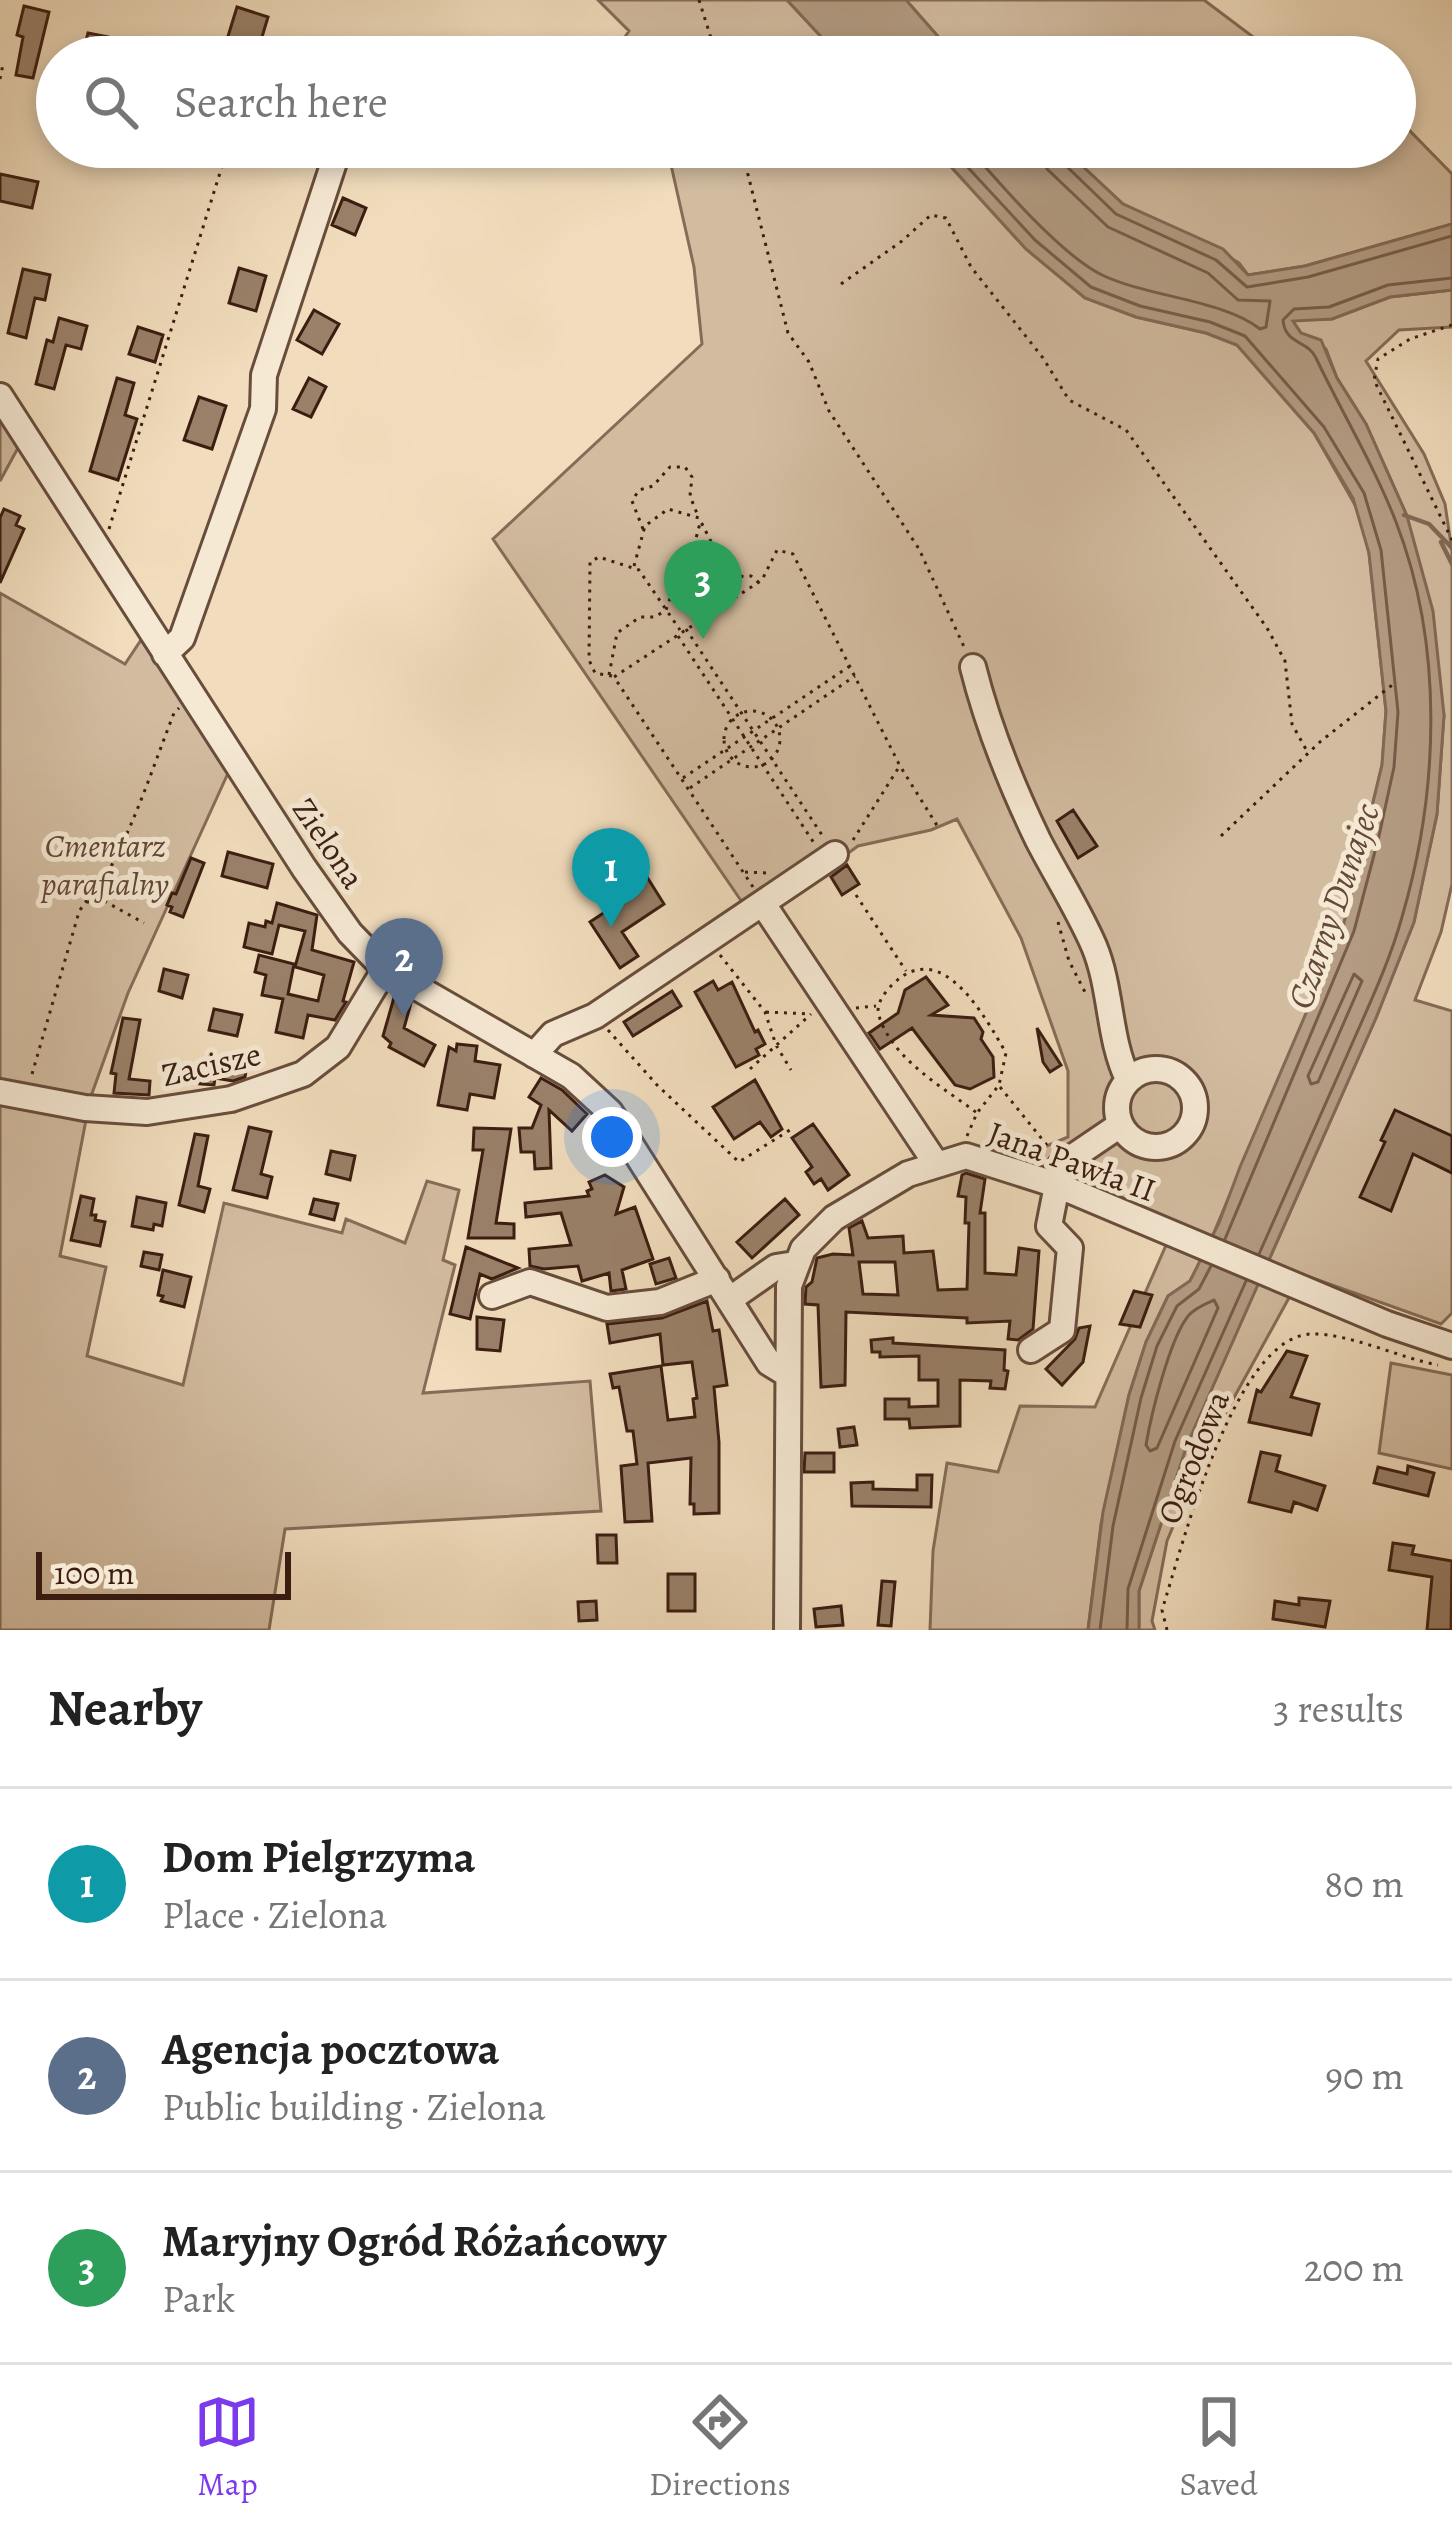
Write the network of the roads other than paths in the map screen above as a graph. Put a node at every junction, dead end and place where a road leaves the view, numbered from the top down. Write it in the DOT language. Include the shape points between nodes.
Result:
graph roads {
  1 [pos="332,168"];
  2 [pos="0,396"];
  3 [pos="165,654"];
  4 [pos="973,668"];
  5 [pos="830,857"];
  6 [pos="763,904"];
  7 [pos="385,969"];
  8 [pos="535,1055"];
  9 [pos="1128,1079"];
  10 [pos="0,1092"];
  11 [pos="1120,1125"];
  12 [pos="935,1162"];
  13 [pos="1058,1185"];
  14 [pos="795,1264"];
  15 [pos="723,1289"];
  16 [pos="492,1296"];
  17 [pos="1452,1346"];
  18 [pos="1031,1350"];
  19 [pos="787,1374"];
  20 [pos="787,1630"];
  1 -- 3 [label="street" via="264,375 263,409 182,638"];
  2 -- 3 [label="street, Zielona"];
  3 -- 7 [label="street, Zielona" via="329,904"];
  4 -- 9 [label="street" via="1002,758 1094,946"];
  5 -- 6 [label="street"];
  6 -- 8 [label="street" via="595,1016 553,1034"];
  6 -- 12 [label="street"];
  7 -- 8 [label="street, Zielona"];
  7 -- 10 [label="street, Zacisze" via="338,1047 303,1074 231,1099 147,1112"];
  8 -- 15 [label="street, Zielona" via="610,1112"];
  9 -- 11 [label="street" via="1117,1101"];
  9 -- 11 [label="street" via="1150,1068 1174,1072 1191,1090 1194,1118 1167,1146 1140,1144"];
  11 -- 13 [label="street" via="1068,1158"];
  12 -- 13 [label="street, Jana Pawła II" via="966,1156"];
  12 -- 14 [label="street, Jana Pawła II" via="834,1218"];
  13 -- 17 [label="street, Jana Pawła II"];
  13 -- 18 [label="street" via="1049,1226 1070,1248 1062,1330"];
  14 -- 15 [label="street"];
  14 -- 19 [label="street"];
  15 -- 16 [label="street" via="607,1308 530,1282"];
  15 -- 19 [label="street, Zielona" via="769,1364"];
  19 -- 20 [label="street"];
}
